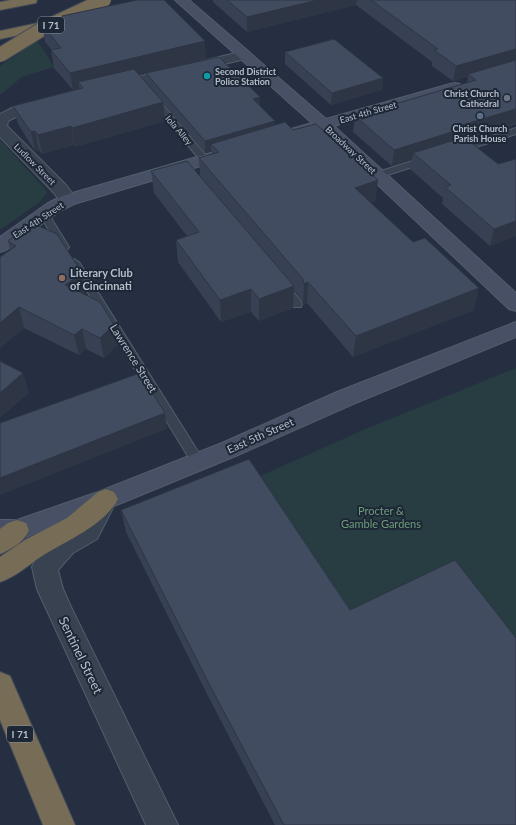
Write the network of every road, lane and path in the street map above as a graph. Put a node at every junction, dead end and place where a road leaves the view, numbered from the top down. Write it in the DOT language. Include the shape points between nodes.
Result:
graph roads {
  1 [pos="31,0"];
  2 [pos="181,0"];
  3 [pos="109,4"];
  4 [pos="0,6"];
  5 [pos="0,24"];
  6 [pos="0,35"];
  7 [pos="0,55"];
  8 [pos="244,55"];
  9 [pos="470,82"];
  10 [pos="143,87"];
  11 [pos="100,91"];
  12 [pos="54,102"];
  13 [pos="0,124"];
  14 [pos="323,124"];
  15 [pos="516,131"];
  16 [pos="273,139"];
  17 [pos="245,148"];
  18 [pos="450,152"];
  19 [pos="436,157"];
  20 [pos="205,160"];
  21 [pos="378,175"];
  22 [pos="68,200"];
  23 [pos="42,216"];
  24 [pos="0,246"];
  25 [pos="277,281"];
  26 [pos="297,304"];
  27 [pos="516,304"];
  28 [pos="516,329"];
  29 [pos="198,462"];
  30 [pos="106,499"];
  31 [pos="6,534"];
  32 [pos="0,571"];
  33 [pos="0,686"];
  34 [pos="59,825"];
  35 [pos="162,825"];
  1 -- 4 [label="highway"];
  2 -- 8 [label="main road, Broadway Street"];
  3 -- 5 [label="highway"];
  3 -- 6 [label="highway"];
  3 -- 7 [label="highway, I 71, bridge" via="44,28"];
  8 -- 10 [label="street"];
  8 -- 14 [label="main road, Broadway Street"];
  9 -- 14 [label="main road, East 4th Street"];
  10 -- 11 [label="street"];
  10 -- 20 [label="lane, Iola Alley"];
  12 -- 13 [label="street" via="17,111"];
  13 -- 22 [label="street, Ludlow Street"];
  14 -- 16 [label="main road, East 4th Street"];
  14 -- 21 [label="main road, Broadway Street"];
  15 -- 18 [label="lane"];
  17 -- 20 [label="main road, East 4th Street"];
  19 -- 21 [label="lane"];
  20 -- 22 [label="main road, East 4th Street" via="186,171"];
  21 -- 27 [label="main road, Broadway Street"];
  22 -- 23 [label="main road, East 4th Street"];
  23 -- 24 [label="main road, East 4th Street"];
  23 -- 29 [label="lane, Lawrence Street" via="48,220"];
  25 -- 26 [label="lane"];
  28 -- 29 [label="main road, East 5th Street"];
  29 -- 30 [label="main road, East 5th Street"];
  30 -- 31 [label="main road, East 5th Street"];
  30 -- 32 [label="highway" via="76,525 34,548"];
  30 -- 35 [label="street, Sentinel Street" via="88,532 64,545 45,568 59,610"];
  33 -- 34 [label="highway, I 71"];
}
